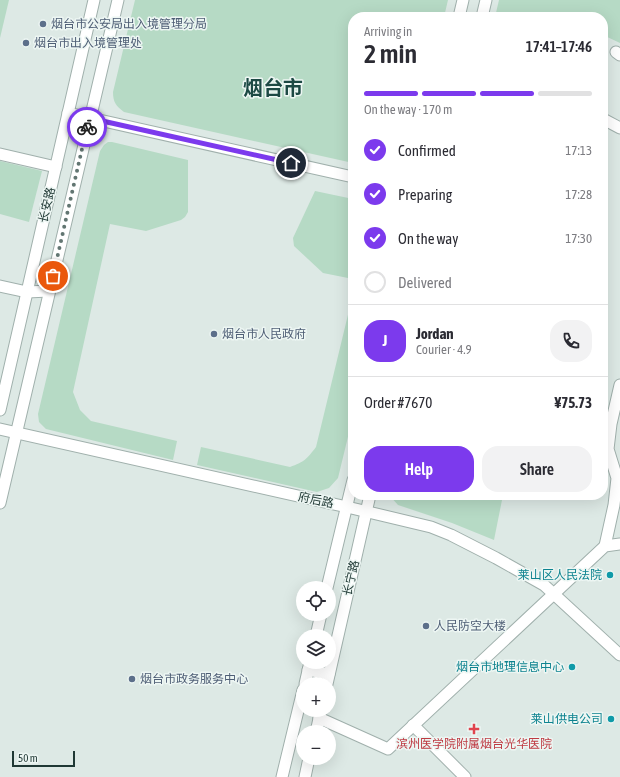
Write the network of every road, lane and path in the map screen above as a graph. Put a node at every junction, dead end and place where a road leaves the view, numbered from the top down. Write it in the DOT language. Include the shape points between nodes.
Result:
graph roads {
  1 [pos="94,0"];
  2 [pos="118,0"];
  3 [pos="463,0"];
  4 [pos="486,0"];
  5 [pos="461,12"];
  6 [pos="483,12"];
  7 [pos="68,113"];
  8 [pos="89,118"];
  9 [pos="608,122"];
  10 [pos="620,128"];
  11 [pos="0,154"];
  12 [pos="56,167"];
  13 [pos="348,175"];
  14 [pos="0,286"];
  15 [pos="49,291"];
  16 [pos="27,292"];
  17 [pos="620,385"];
  18 [pos="0,410"];
  19 [pos="0,429"];
  20 [pos="17,433"];
  21 [pos="349,500"];
  22 [pos="369,500"];
  23 [pos="0,503"];
  24 [pos="347,507"];
  25 [pos="366,511"];
  26 [pos="620,544"];
  27 [pos="605,546"];
  28 [pos="329,581"];
  29 [pos="554,593"];
  30 [pos="620,655"];
  31 [pos="313,669"];
  32 [pos="325,677"];
  33 [pos="328,677"];
  34 [pos="296,717"];
  35 [pos="326,717"];
  36 [pos="413,726"];
  37 [pos="308,765"];
  38 [pos="282,777"];
  39 [pos="305,777"];
  40 [pos="465,777"];
  1 -- 7 [label="street, 长安路"];
  2 -- 8 [label="street"];
  3 -- 5 [label="street"];
  4 -- 6 [label="street"];
  7 -- 8 [label="street"];
  7 -- 12 [label="street, 长安路"];
  8 -- 13 [label="street"];
  8 -- 15 [label="street"];
  9 -- 10 [label="street"];
  11 -- 12 [label="street"];
  12 -- 16 [label="street, 长安路"];
  14 -- 16 [label="street"];
  15 -- 16 [label="street"];
  15 -- 20 [label="street"];
  16 -- 18 [label="street, 长安路"];
  17 -- 27 [label="street" via="608,449 617,478"];
  19 -- 20 [label="street, 府后路"];
  20 -- 23 [label="street"];
  20 -- 24 [label="street, 府后路"];
  21 -- 24 [label="street, 长宁路"];
  22 -- 25 [label="street, 长宁路"];
  24 -- 25 [label="street, 府后路"];
  24 -- 28 [label="street, 长宁路"];
  25 -- 29 [label="street, 府后路" via="451,535 530,577"];
  25 -- 33 [label="street, 长宁路"];
  26 -- 27 [label="street"];
  27 -- 29 [label="street"];
  29 -- 30 [label="street, 府后路"];
  29 -- 36 [label="street"];
  31 -- 32 [label="street"];
  34 -- 38 [label="street"];
  35 -- 36 [label="street" via="388,749"];
  36 -- 40 [label="street"];
  37 -- 39 [label="street"];
}
